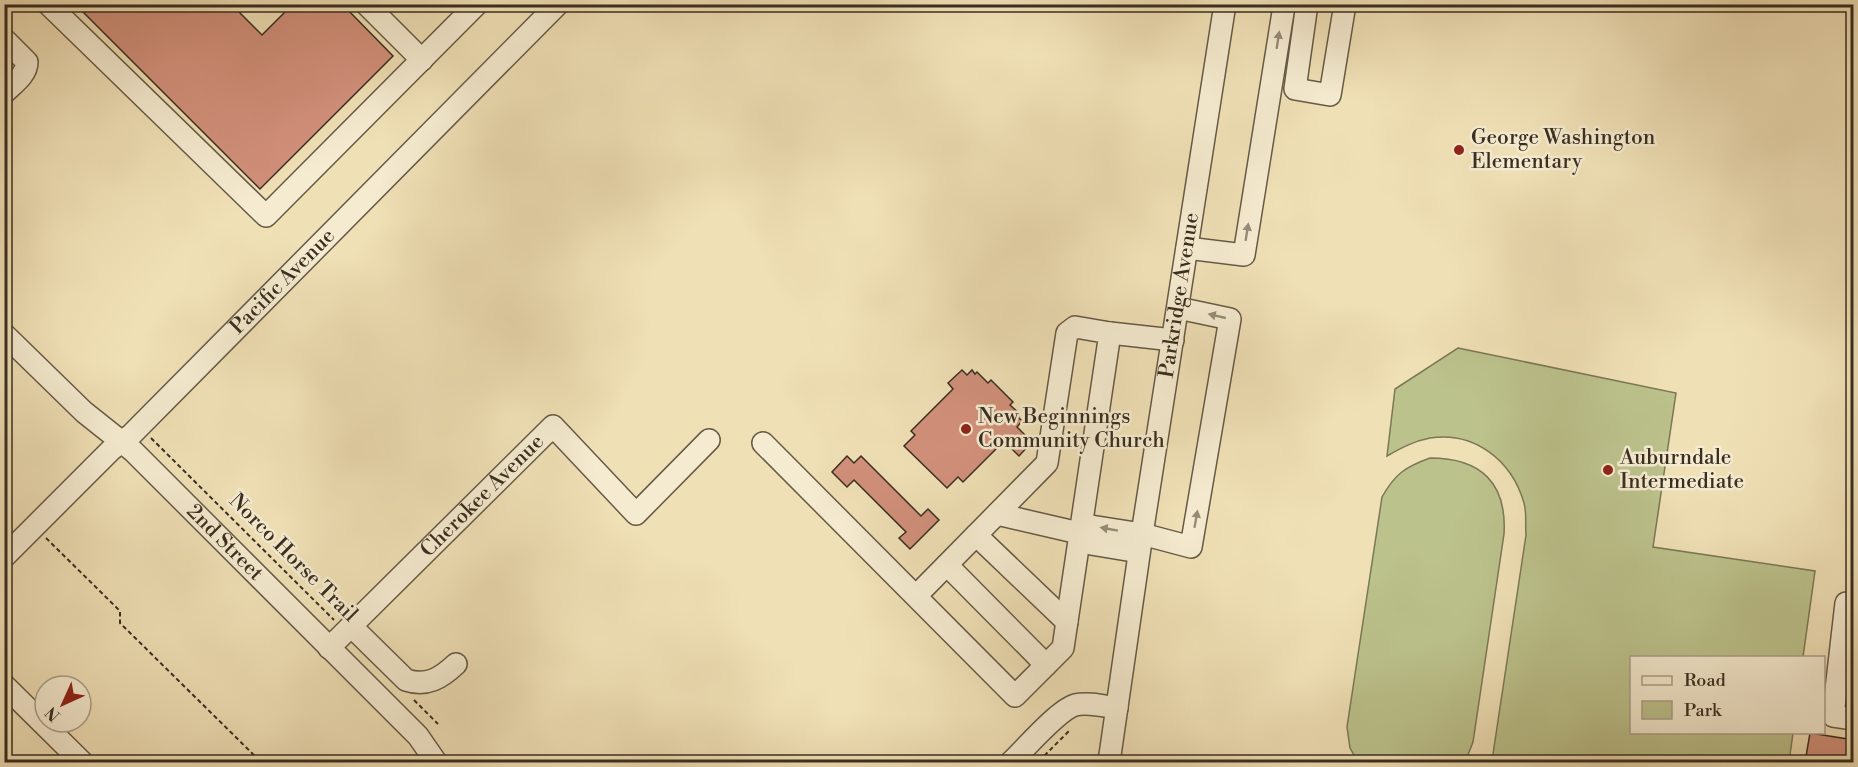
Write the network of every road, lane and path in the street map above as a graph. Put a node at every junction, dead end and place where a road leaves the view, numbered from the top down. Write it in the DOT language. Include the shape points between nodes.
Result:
graph roads {
  1 [pos="48,4"];
  2 [pos="366,4"];
  3 [pos="477,4"];
  4 [pos="558,4"];
  5 [pos="1225,4"];
  6 [pos="1279,4"];
  7 [pos="1307,4"];
  8 [pos="1346,4"];
  9 [pos="4,39"];
  10 [pos="422,60"];
  11 [pos="4,93"];
  12 [pos="1188,248"];
  13 [pos="1178,308"];
  14 [pos="1110,333"];
  15 [pos="4,334"];
  16 [pos="1173,340"];
  17 [pos="140,426"];
  18 [pos="709,440"];
  19 [pos="122,441"];
  20 [pos="763,443"];
  21 [pos="997,514"];
  22 [pos="34,527"];
  23 [pos="1079,533"];
  24 [pos="976,535"];
  25 [pos="1141,543"];
  26 [pos="4,557"];
  27 [pos="947,565"];
  28 [pos="916,596"];
  29 [pos="1854,603"];
  30 [pos="1067,622"];
  31 [pos="348,628"];
  32 [pos="329,648"];
  33 [pos="456,664"];
  34 [pos="1046,665"];
  35 [pos="4,685"];
  36 [pos="413,699"];
  37 [pos="1117,708"];
  38 [pos="1854,719"];
  39 [pos="438,724"];
  40 [pos="1069,731"];
  41 [pos="427,759"];
  42 [pos="82,762"];
  43 [pos="261,762"];
  44 [pos="1011,762"];
  45 [pos="1037,762"];
  46 [pos="1109,762"];
  1 -- 10 [label="street" via="266,216"];
  2 -- 10 [label="street"];
  3 -- 10 [label="street"];
  4 -- 17 [label="street, Pacific Avenue"];
  5 -- 12 [label="street, Parkridge Avenue"];
  12 -- 6 [label="street, one-way" via="1244,255 1284,6"];
  7 -- 8 [label="street" via="1295,89 1330,95"];
  9 -- 11 [label="street" via="28,67"];
  12 -- 13 [label="street, Parkridge Avenue"];
  13 -- 16 [label="street, Parkridge Avenue"];
  25 -- 13 [label="street, one-way" via="1191,547 1230,319"];
  14 -- 16 [label="street"];
  14 -- 21 [label="street" via="1075,327 1067,333 1047,463"];
  14 -- 23 [label="street"];
  15 -- 19 [label="street, 2nd Street" via="84,412"];
  16 -- 25 [label="street, Parkridge Avenue"];
  17 -- 19 [label="street, Pacific Avenue"];
  17 -- 31 [label="path, Norco Horse Trail"];
  18 -- 31 [label="street, Cherokee Avenue" via="636,514 553,426"];
  19 -- 22 [label="street, Pacific Avenue"];
  19 -- 32 [label="street, 2nd Street"];
  20 -- 28 [label="street"];
  21 -- 23 [label="street"];
  21 -- 24 [label="street"];
  22 -- 26 [label="street, Pacific Avenue"];
  22 -- 43 [label="path" via="120,611 120,623"];
  23 -- 25 [label="street" via="1091,526"];
  23 -- 30 [label="street"];
  24 -- 27 [label="street"];
  24 -- 30 [label="street"];
  25 -- 37 [label="street, Parkridge Avenue"];
  27 -- 28 [label="street"];
  27 -- 34 [label="street"];
  28 -- 34 [label="street" via="1015,696"];
  29 -- 38 [label="street" via="1846,603 1833,716"];
  30 -- 34 [label="street" via="1063,648"];
  31 -- 32 [label="street, Cherokee Avenue"];
  31 -- 33 [label="street" via="406,680 418,684 442,678"];
  32 -- 41 [label="street, 2nd Street" via="418,736"];
  35 -- 42 [label="street"];
  36 -- 39 [label="path"];
  37 -- 44 [label="street" via="1074,706 1061,713"];
  37 -- 46 [label="street, Parkridge Avenue"];
  40 -- 45 [label="path"];
}
